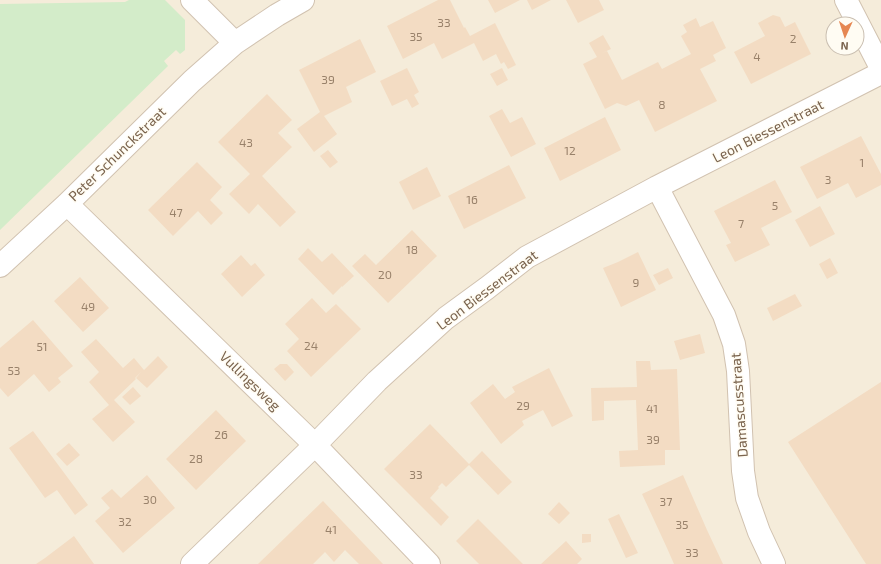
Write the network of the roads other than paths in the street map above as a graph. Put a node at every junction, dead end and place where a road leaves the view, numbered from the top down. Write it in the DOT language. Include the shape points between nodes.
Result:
graph roads {
  1 [pos="192,0"];
  2 [pos="303,0"];
  3 [pos="846,0"];
  4 [pos="235,43"];
  5 [pos="881,68"];
  6 [pos="881,73"];
  7 [pos="657,187"];
  8 [pos="67,204"];
  9 [pos="0,266"];
  10 [pos="315,445"];
  11 [pos="192,564"];
  12 [pos="429,564"];
  13 [pos="774,564"];
  1 -- 4 [label="street"];
  2 -- 4 [label="street, Peter Schunckstraat"];
  3 -- 5 [label="street"];
  4 -- 8 [label="street, Peter Schunckstraat" via="192,81"];
  6 -- 7 [label="street, Leon Biessenstraat"];
  7 -- 10 [label="street, Leon Biessenstraat" via="527,257 446,318 377,381"];
  7 -- 13 [label="street, Damascusstraat" via="724,315 734,344 747,498"];
  8 -- 9 [label="street, Peter Schunckstraat"];
  8 -- 10 [label="street, Vullingsweg"];
  10 -- 11 [label="street, Leon Biessenstraat"];
  10 -- 12 [label="street, Vullingsweg"];
}
